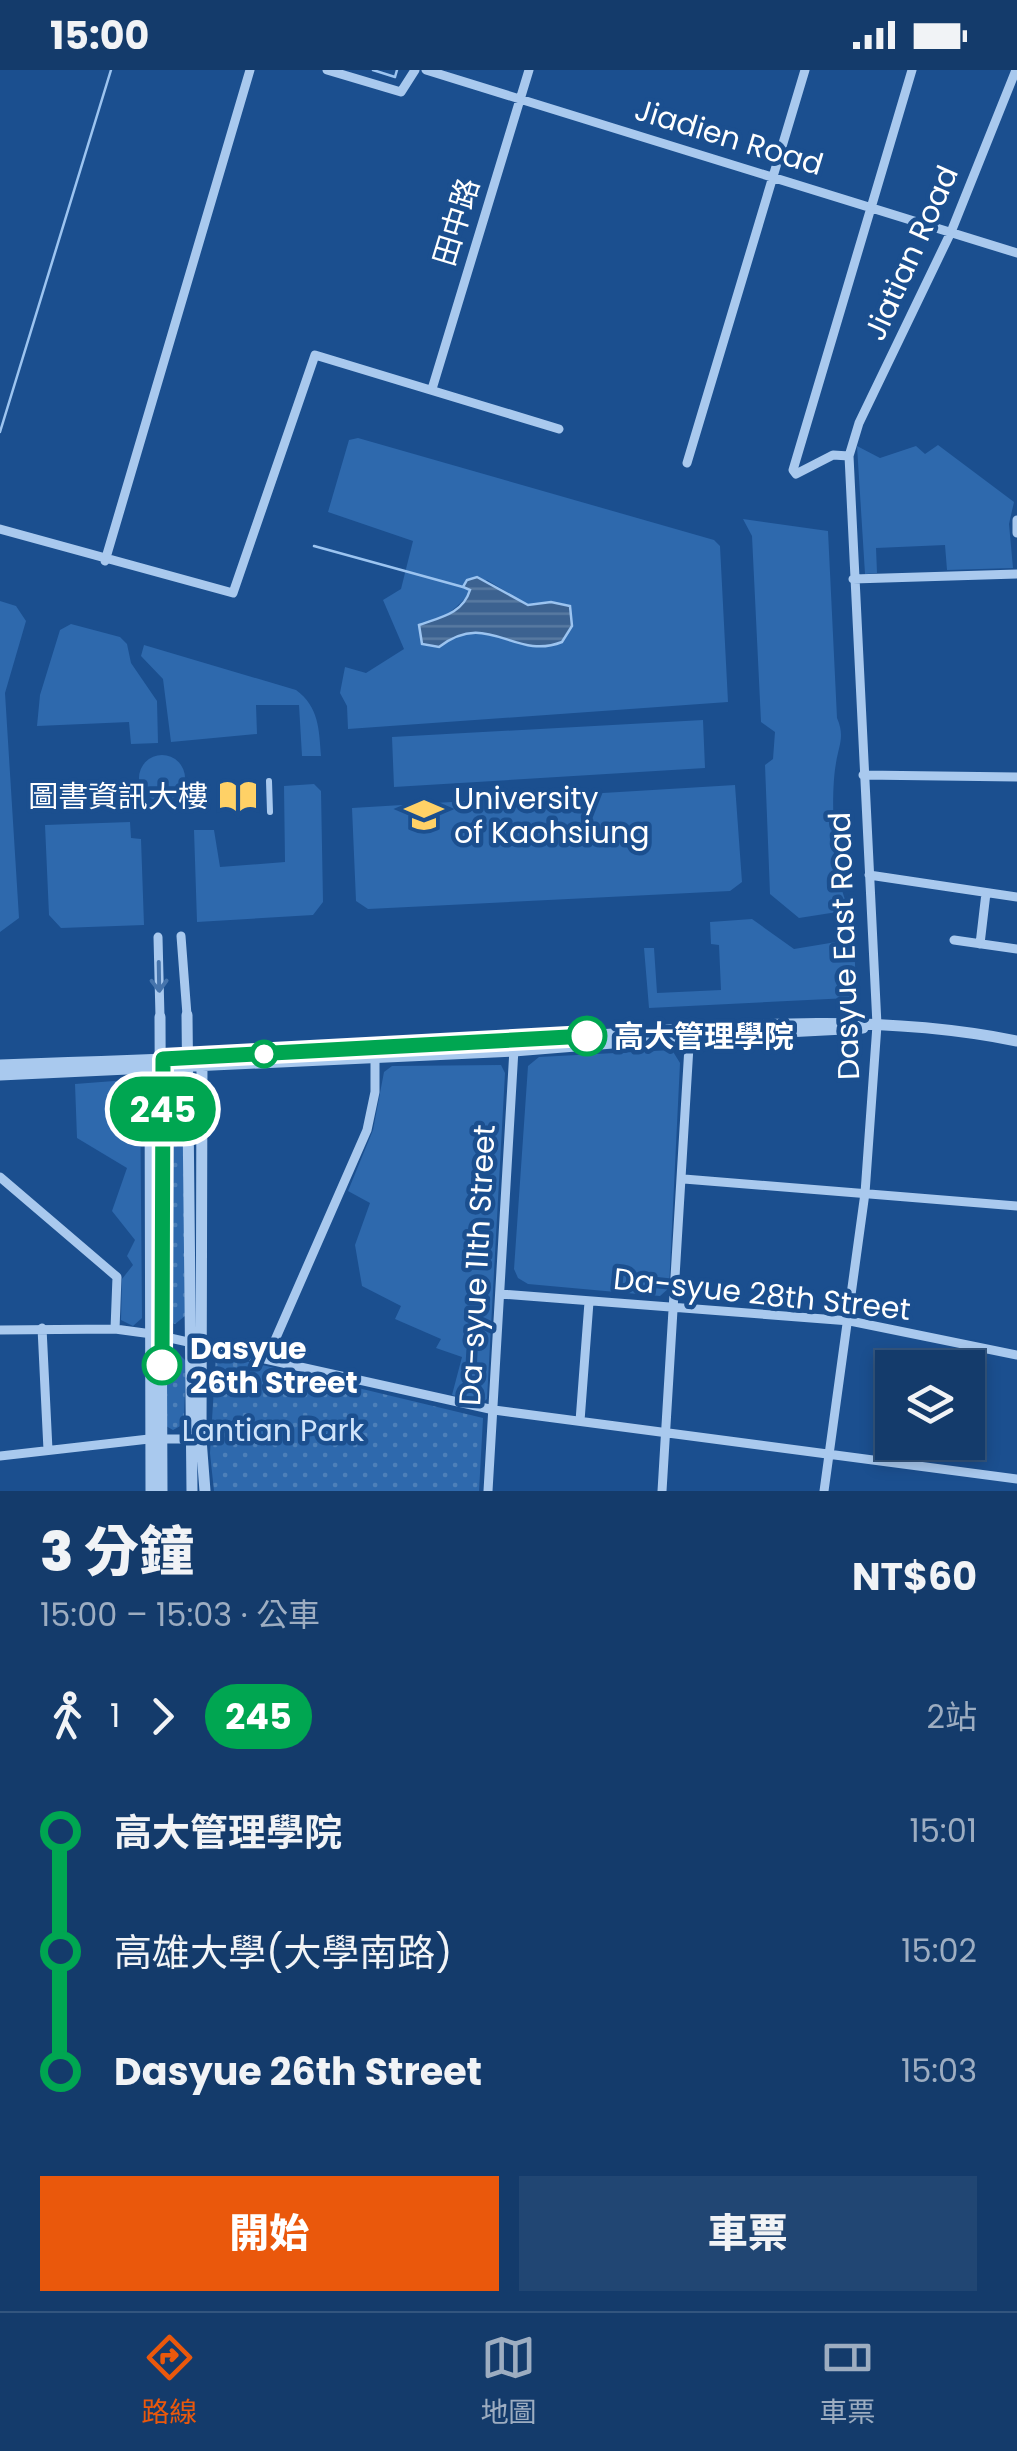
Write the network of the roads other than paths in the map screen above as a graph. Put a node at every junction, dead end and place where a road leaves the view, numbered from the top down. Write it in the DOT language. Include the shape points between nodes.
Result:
graph roads {
  1 [pos="250,70"];
  2 [pos="327,70"];
  3 [pos="415,70"];
  4 [pos="426,70"];
  5 [pos="529,70"];
  6 [pos="805,70"];
  7 [pos="912,70"];
  8 [pos="1016,70"];
  9 [pos="520,99"];
  10 [pos="772,177"];
  11 [pos="869,207"];
  12 [pos="951,232"];
  13 [pos="1017,253"];
  14 [pos="432,389"];
  15 [pos="559,430"];
  16 [pos="849,456"];
  17 [pos="687,463"];
  18 [pos="1017,520"];
  19 [pos="0,529"];
  20 [pos="1017,533"];
  21 [pos="105,561"];
  22 [pos="1017,574"];
  23 [pos="853,578"];
  24 [pos="862,775"];
  25 [pos="1017,777"];
  26 [pos="269,781"];
  27 [pos="270,812"];
  28 [pos="869,875"];
  29 [pos="986,893"];
  30 [pos="1017,897"];
  31 [pos="181,936"];
  32 [pos="158,937"];
  33 [pos="954,940"];
  34 [pos="980,944"];
  35 [pos="1017,949"];
  36 [pos="187,1015"];
  37 [pos="160,1017"];
  38 [pos="877,1025"];
  39 [pos="689,1033"];
  40 [pos="1017,1042"];
  41 [pos="514,1046"];
  42 [pos="374,1052"];
  43 [pos="195,1062"];
  44 [pos="157,1064"];
  45 [pos="0,1066"];
  46 [pos="0,1075"];
  47 [pos="0,1177"];
  48 [pos="684,1179"];
  49 [pos="865,1193"];
  50 [pos="1017,1206"];
  51 [pos="501,1294"];
  52 [pos="589,1302"];
  53 [pos="675,1310"];
  54 [pos="850,1321"];
  55 [pos="42,1328"];
  56 [pos="115,1329"];
  57 [pos="0,1330"];
  58 [pos="157,1334"];
  59 [pos="196,1341"];
  60 [pos="1017,1355"];
  61 [pos="268,1356"];
  62 [pos="494,1410"];
  63 [pos="580,1421"];
  64 [pos="665,1432"];
  65 [pos="154,1439"];
  66 [pos="195,1439"];
  67 [pos="48,1450"];
  68 [pos="829,1452"];
  69 [pos="0,1456"];
  70 [pos="1017,1479"];
  71 [pos="150,1491"];
  72 [pos="162,1491"];
  73 [pos="192,1491"];
  74 [pos="204,1491"];
  75 [pos="488,1491"];
  76 [pos="662,1491"];
  77 [pos="824,1491"];
  1 -- 21 [label="street"];
  2 -- 3 [label="street" via="401,92"];
  4 -- 9 [label="street, Jiadien Road"];
  5 -- 9 [label="street, 田中路"];
  6 -- 10 [label="street"];
  7 -- 11 [label="street"];
  8 -- 12 [label="street, Jiatian Road"];
  9 -- 10 [label="street, Jiadien Road"];
  9 -- 14 [label="street, 田中路"];
  10 -- 11 [label="street, Jiadien Road"];
  10 -- 17 [label="street"];
  11 -- 12 [label="street, Jiadien Road"];
  11 -- 16 [label="street" via="793,470"];
  12 -- 13 [label="street, Jiadien Road"];
  12 -- 16 [label="street, Jiatian Road"];
  14 -- 15 [label="street"];
  14 -- 21 [label="street" via="320,354 310,358 234,594"];
  16 -- 23 [label="street, Dasyue East Road"];
  18 -- 20 [label="street"];
  19 -- 21 [label="street"];
  22 -- 23 [label="street"];
  23 -- 24 [label="street, Dasyue East Road"];
  24 -- 25 [label="street"];
  24 -- 28 [label="street, Dasyue East Road"];
  26 -- 27 [label="street"];
  28 -- 29 [label="street"];
  28 -- 38 [label="street, Dasyue East Road"];
  29 -- 30 [label="street"];
  29 -- 34 [label="street"];
  31 -- 36 [label="street"];
  32 -- 37 [label="street, one-way"];
  33 -- 34 [label="street"];
  34 -- 35 [label="street"];
  36 -- 43 [label="street"];
  37 -- 44 [label="street"];
  38 -- 39 [label="street"];
  38 -- 40 [label="street"];
  38 -- 49 [label="street, Dasyue East Road"];
  39 -- 41 [label="street"];
  39 -- 48 [label="street"];
  41 -- 42 [label="street"];
  41 -- 51 [label="street, Da-syue 11th Street"];
  42 -- 43 [label="street"];
  42 -- 61 [label="street" via="376,1092 367,1130"];
  43 -- 44 [label="street"];
  43 -- 59 [label="street"];
  44 -- 45 [label="street"];
  44 -- 46 [label="street"];
  44 -- 58 [label="street"];
  47 -- 56 [label="street" via="117,1277"];
  48 -- 49 [label="street"];
  48 -- 53 [label="street"];
  49 -- 50 [label="street"];
  49 -- 54 [label="street, Dasyue East Road"];
  51 -- 52 [label="street, Da-syue 28th Street"];
  51 -- 62 [label="street, Da-syue 11th Street"];
  52 -- 53 [label="street, Da-syue 28th Street"];
  52 -- 63 [label="street"];
  53 -- 54 [label="street, Da-syue 28th Street"];
  53 -- 64 [label="street"];
  54 -- 60 [label="street, Da-syue 28th Street"];
  54 -- 68 [label="street, Dasyue East Road"];
  55 -- 56 [label="street"];
  55 -- 57 [label="street"];
  55 -- 67 [label="street"];
  56 -- 58 [label="street"];
  58 -- 59 [label="street"];
  58 -- 65 [label="street"];
  59 -- 61 [label="street"];
  59 -- 66 [label="street"];
  61 -- 62 [label="street"];
  62 -- 63 [label="street"];
  62 -- 75 [label="street, Da-syue 11th Street"];
  63 -- 64 [label="street"];
  64 -- 68 [label="street"];
  64 -- 76 [label="street"];
  65 -- 66 [label="street"];
  65 -- 67 [label="street"];
  65 -- 71 [label="street"];
  65 -- 72 [label="street"];
  66 -- 73 [label="street"];
  66 -- 74 [label="street"];
  67 -- 69 [label="street"];
  68 -- 70 [label="street"];
  68 -- 77 [label="street, Dasyue East Road"];
}
